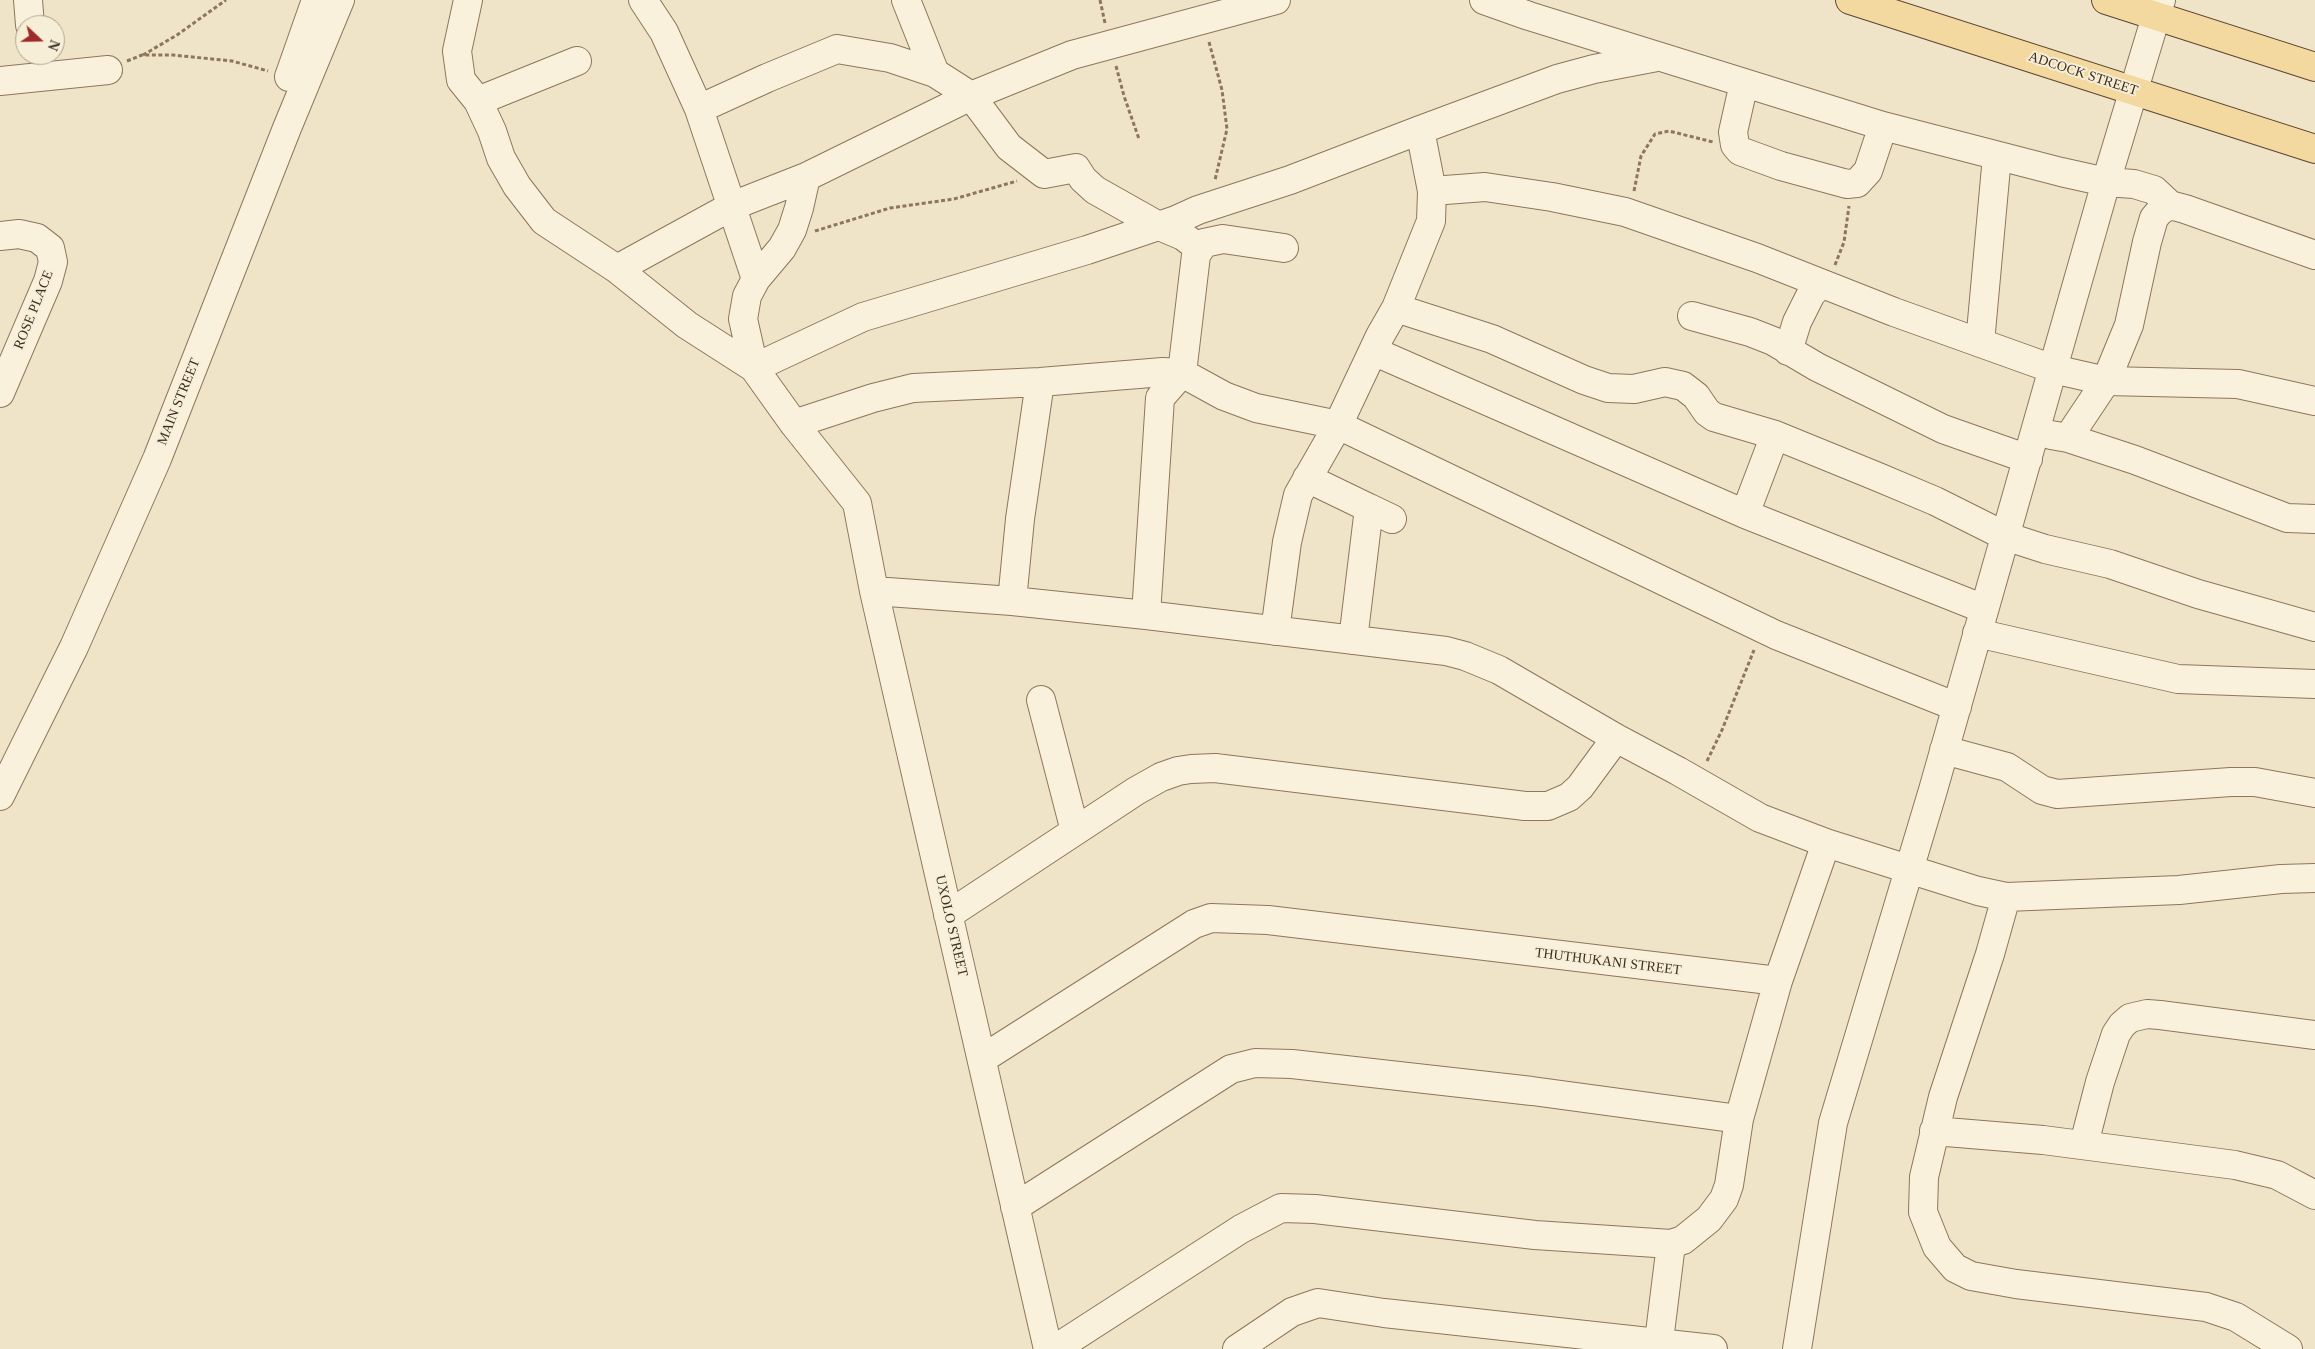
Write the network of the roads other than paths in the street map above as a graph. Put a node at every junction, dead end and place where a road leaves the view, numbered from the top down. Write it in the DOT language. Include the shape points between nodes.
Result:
graph roads {
  1 [pos="28,0"];
  2 [pos="316,0"];
  3 [pos="340,0"];
  4 [pos="468,0"];
  5 [pos="643,0"];
  6 [pos="906,0"];
  7 [pos="1276,0"];
  8 [pos="1484,0"];
  9 [pos="1850,0"];
  10 [pos="2106,0"];
  11 [pos="2158,8"];
  12 [pos="29,15"];
  13 [pos="1657,56"];
  14 [pos="577,61"];
  15 [pos="35,66"];
  16 [pos="2315,67"];
  17 [pos="108,70"];
  18 [pos="936,73"];
  19 [pos="0,81"];
  20 [pos="1744,83"];
  21 [pos="2134,90"];
  22 [pos="970,96"];
  23 [pos="478,102"];
  24 [pos="699,109"];
  25 [pos="1882,126"];
  26 [pos="1420,130"];
  27 [pos="2315,148"];
  28 [pos="1997,156"];
  29 [pos="806,177"];
  30 [pos="2106,182"];
  31 [pos="1432,191"];
  32 [pos="2170,205"];
  33 [pos="732,206"];
  34 [pos="1157,225"];
  35 [pos="0,236"];
  36 [pos="1284,248"];
  37 [pos="1200,249"];
  38 [pos="2315,255"];
  39 [pos="617,270"];
  40 [pos="1821,284"];
  41 [pos="751,287"];
  42 [pos="1396,308"];
  43 [pos="1692,316"];
  44 [pos="705,336"];
  45 [pos="1980,343"];
  46 [pos="1373,351"];
  47 [pos="1788,351"];
  48 [pos="754,368"];
  49 [pos="2053,369"];
  50 [pos="1182,373"];
  51 [pos="2106,381"];
  52 [pos="1040,382"];
  53 [pos="0,393"];
  54 [pos="2315,401"];
  55 [pos="794,424"];
  56 [pos="1338,425"];
  57 [pos="2036,432"];
  58 [pos="1774,435"];
  59 [pos="2068,438"];
  60 [pos="2028,459"];
  61 [pos="1307,478"];
  62 [pos="1745,514"];
  63 [pos="2315,519"];
  64 [pos="2005,536"];
  65 [pos="874,591"];
  66 [pos="1012,601"];
  67 [pos="1146,615"];
  68 [pos="1981,621"];
  69 [pos="2315,627"];
  70 [pos="1275,631"];
  71 [pos="1353,640"];
  72 [pos="2315,684"];
  73 [pos="1041,700"];
  74 [pos="1957,708"];
  75 [pos="1616,738"];
  76 [pos="1944,750"];
  77 [pos="0,756"];
  78 [pos="2315,793"];
  79 [pos="0,796"];
  80 [pos="1076,831"];
  81 [pos="1826,843"];
  82 [pos="1910,869"];
  83 [pos="2315,878"];
  84 [pos="2006,897"];
  85 [pos="948,915"];
  86 [pos="1778,981"];
  87 [pos="2315,1035"];
  88 [pos="982,1059"];
  89 [pos="1739,1119"];
  90 [pos="1934,1131"];
  91 [pos="2084,1144"];
  92 [pos="2315,1195"];
  93 [pos="1015,1207"];
  94 [pos="1671,1244"];
  95 [pos="1658,1346"];
  96 [pos="1048,1349"];
  97 [pos="1055,1349"];
  98 [pos="1237,1349"];
  99 [pos="1713,1349"];
  100 [pos="1797,1349"];
  101 [pos="2288,1349"];
  1 -- 12 [label="street"];
  2 -- 77 [label="street, MAIN STREET" via="243,207 145,456 61,643"];
  3 -- 79 [label="street, MAIN STREET" via="157,459 74,647"];
  4 -- 23 [label="street" via="457,51 461,80"];
  5 -- 24 [label="street" via="664,32"];
  6 -- 18 [label="street"];
  7 -- 22 [label="street" via="1072,55"];
  8 -- 13 [label="street"];
  9 -- 21 [label="main road, ADCOCK STREET"];
  10 -- 11 [label="main road"];
  11 -- 16 [label="main road"];
  11 -- 21 [label="street"];
  13 -- 20 [label="street"];
  13 -- 26 [label="street" via="1558,79"];
  14 -- 23 [label="street"];
  15 -- 17 [label="street"];
  15 -- 19 [label="street"];
  18 -- 22 [label="street"];
  18 -- 24 [label="street" via="890,58 837,49"];
  20 -- 25 [label="street"];
  20 -- 25 [label="street" via="1733,141 1740,151 1759,159 1853,184 1862,180 1868,171"];
  21 -- 27 [label="main road, ADCOCK STREET"];
  21 -- 30 [label="street"];
  22 -- 29 [label="street"];
  22 -- 34 [label="street" via="1010,146 1044,174 1076,168 1095,190"];
  23 -- 39 [label="street" via="516,186 544,221"];
  24 -- 33 [label="street"];
  25 -- 28 [label="street"];
  26 -- 31 [label="street"];
  26 -- 34 [label="street" via="1290,180"];
  28 -- 30 [label="street"];
  28 -- 45 [label="street"];
  29 -- 33 [label="street"];
  29 -- 41 [label="street" via="800,208 786,240"];
  30 -- 32 [label="street" via="2134,184 2154,190"];
  30 -- 49 [label="street"];
  31 -- 40 [label="street" via="1486,188 1629,213 1758,258"];
  31 -- 42 [label="street" via="1431,221"];
  32 -- 38 [label="street"];
  32 -- 51 [label="street" via="2154,218 2129,325"];
  33 -- 39 [label="street"];
  33 -- 41 [label="street"];
  34 -- 37 [label="street" via="1183,236"];
  34 -- 48 [label="street" via="1087,250 863,317"];
  35 -- 53 [label="street, ROSE PLACE" via="19,234 38,238 50,248 53,262"];
  36 -- 37 [label="street" via="1223,239 1204,243"];
  37 -- 50 [label="street" via="1196,255"];
  39 -- 44 [label="street"];
  40 -- 45 [label="street"];
  40 -- 47 [label="street" via="1811,294 1797,322"];
  41 -- 44 [label="street" via="733,318 717,333"];
  41 -- 48 [label="street" via="743,319"];
  42 -- 46 [label="street"];
  42 -- 58 [label="street" via="1492,339 1608,388 1634,389 1665,382 1675,384 1690,390 1714,417"];
  43 -- 47 [label="street" via="1750,332"];
  44 -- 48 [label="street"];
  45 -- 49 [label="street"];
  46 -- 56 [label="street"];
  46 -- 62 [label="street"];
  47 -- 60 [label="street" via="1943,429"];
  48 -- 55 [label="street"];
  49 -- 51 [label="street"];
  49 -- 57 [label="street"];
  50 -- 52 [label="street"];
  50 -- 56 [label="street" via="1224,396 1256,408"];
  50 -- 67 [label="street" via="1160,398"];
  51 -- 54 [label="street" via="2238,384"];
  51 -- 59 [label="street"];
  52 -- 55 [label="street" via="913,388"];
  52 -- 66 [label="street" via="1020,518"];
  55 -- 65 [label="street, UXOLO STREET" via="857,503"];
  56 -- 61 [label="street"];
  56 -- 74 [label="street" via="1764,629"];
  57 -- 59 [label="street"];
  57 -- 60 [label="street"];
  58 -- 62 [label="street"];
  58 -- 64 [label="street" via="1935,501"];
  59 -- 63 [label="street" via="2288,518"];
  60 -- 64 [label="street"];
  61 -- 70 [label="street" via="1293,512"];
  61 -- 71 [label="street" via="1381,514"];
  62 -- 68 [label="street"];
  64 -- 68 [label="street"];
  64 -- 69 [label="street" via="2110,564 2198,594"];
  65 -- 66 [label="street"];
  65 -- 85 [label="street, UXOLO STREET"];
  66 -- 67 [label="street"];
  67 -- 70 [label="street"];
  68 -- 72 [label="street" via="2178,679"];
  68 -- 74 [label="street"];
  70 -- 71 [label="street"];
  71 -- 75 [label="street" via="1446,651 1481,662"];
  73 -- 80 [label="street"];
  74 -- 76 [label="street"];
  75 -- 80 [label="street" via="1580,787 1569,797 1548,806 1525,806 1215,768 1191,769 1161,777"];
  75 -- 81 [label="street" via="1760,818"];
  76 -- 78 [label="street" via="2007,766 2042,790 2056,794 2231,782 2255,782"];
  76 -- 82 [label="street"];
  80 -- 85 [label="street"];
  81 -- 82 [label="street"];
  81 -- 86 [label="street"];
  82 -- 84 [label="street"];
  82 -- 100 [label="street" via="1834,1123"];
  83 -- 84 [label="street" via="2179,890"];
  84 -- 90 [label="street"];
  85 -- 88 [label="street, UXOLO STREET"];
  86 -- 88 [label="street, THUTHUKANI STREET" via="1268,920 1211,918 1194,924"];
  86 -- 89 [label="street"];
  87 -- 91 [label="street" via="2160,1015 2130,1018 2116,1034"];
  88 -- 93 [label="street, UXOLO STREET"];
  89 -- 93 [label="street" via="1532,1091 1292,1064 1255,1063 1230,1069"];
  89 -- 94 [label="street" via="1724,1200 1698,1230"];
  90 -- 91 [label="street"];
  90 -- 101 [label="street" via="1924,1176 1923,1212 1937,1247 1955,1268 1988,1280 2206,1307 2236,1317"];
  91 -- 92 [label="street" via="2252,1168 2276,1175"];
  93 -- 96 [label="street, UXOLO STREET"];
  94 -- 95 [label="street"];
  94 -- 97 [label="street" via="1535,1235 1300,1207 1281,1208 1241,1229"];
  95 -- 98 [label="street" via="1318,1303 1292,1312"];
  95 -- 99 [label="street"];
}
